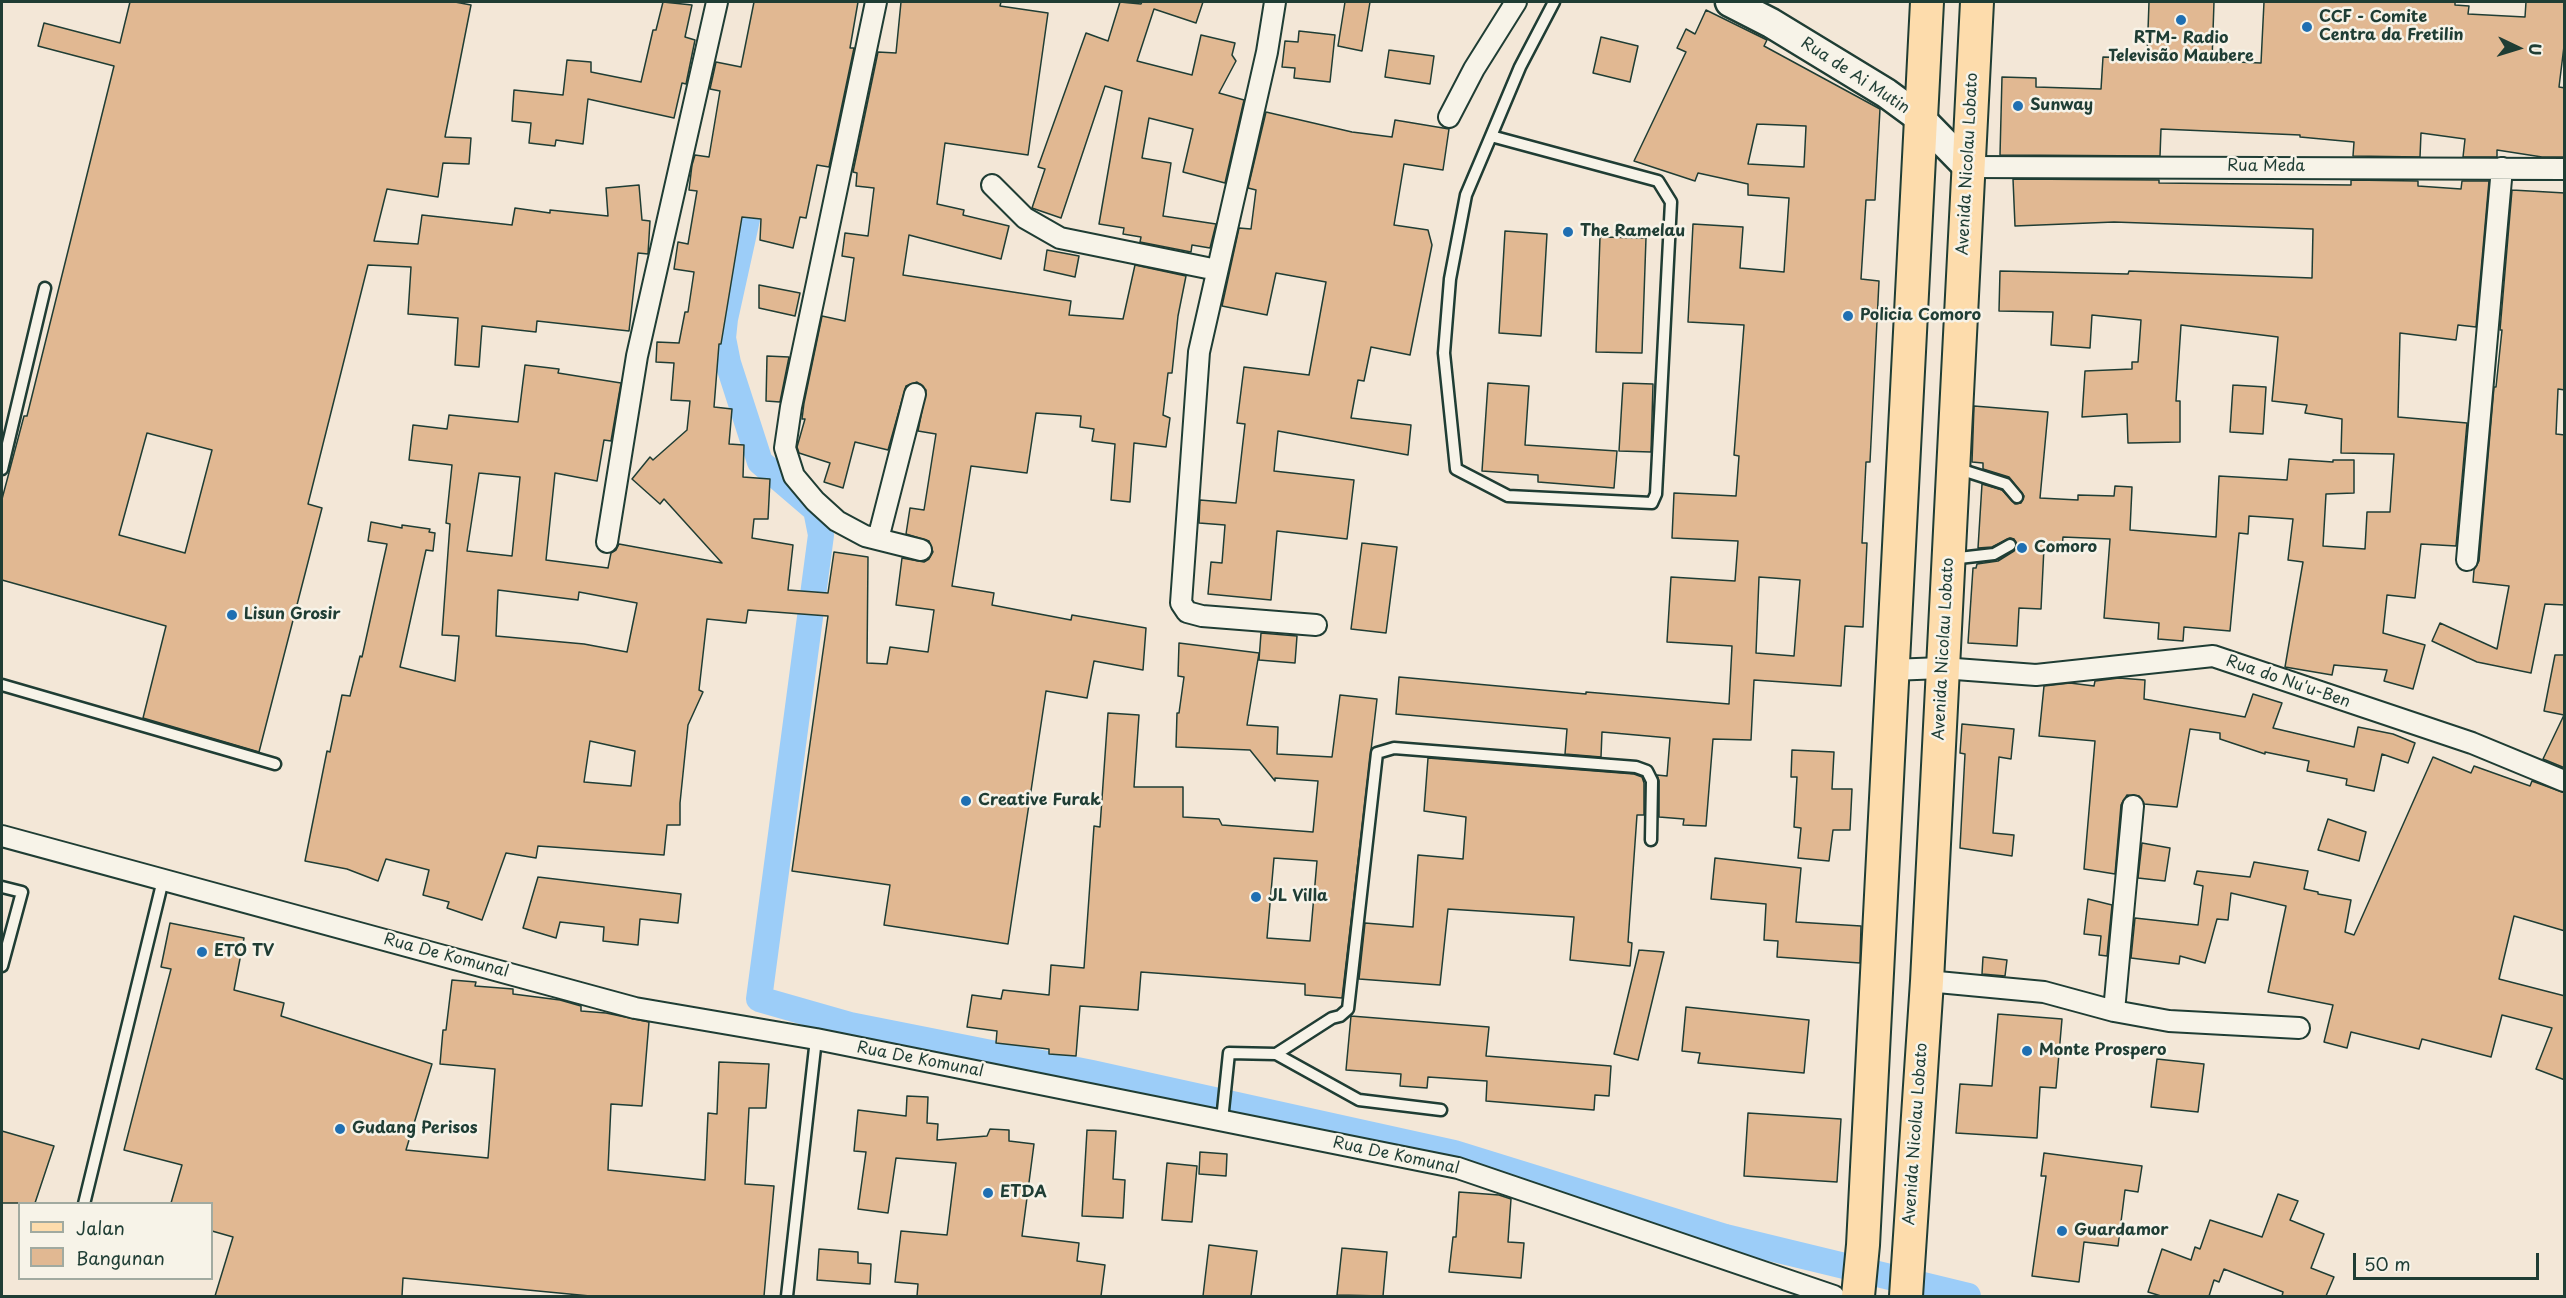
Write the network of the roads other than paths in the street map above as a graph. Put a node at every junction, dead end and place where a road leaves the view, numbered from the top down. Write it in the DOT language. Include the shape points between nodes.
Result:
graph roads {
  1 [pos="717,2"];
  2 [pos="876,2"];
  3 [pos="1275,2"];
  4 [pos="1516,2"];
  5 [pos="1554,2"];
  6 [pos="1730,2"];
  7 [pos="1927,2"];
  8 [pos="1977,2"];
  9 [pos="1449,117"];
  10 [pos="1920,118"];
  11 [pos="1491,136"];
  12 [pos="1968,167"];
  13 [pos="2502,168"];
  14 [pos="2565,170"];
  15 [pos="992,185"];
  16 [pos="1217,270"];
  17 [pos="45,288"];
  18 [pos="915,394"];
  19 [pos="1952,467"];
  20 [pos="2,469"];
  21 [pos="2017,496"];
  22 [pos="878,539"];
  23 [pos="607,542"];
  24 [pos="2010,545"];
  25 [pos="921,550"];
  26 [pos="1948,559"];
  27 [pos="2467,560"];
  28 [pos="1316,625"];
  29 [pos="1942,668"];
  30 [pos="1891,670"];
  31 [pos="2,685"];
  32 [pos="275,764"];
  33 [pos="2565,781"];
  34 [pos="2133,806"];
  35 [pos="2,836"];
  36 [pos="1651,840"];
  37 [pos="163,880"];
  38 [pos="2,887"];
  39 [pos="2,966"];
  40 [pos="1927,981"];
  41 [pos="2114,1011"];
  42 [pos="2299,1028"];
  43 [pos="816,1039"];
  44 [pos="1276,1054"];
  45 [pos="1441,1110"];
  46 [pos="1222,1120"];
  47 [pos="84,1202"];
  48 [pos="1850,1294"];
  49 [pos="787,1296"];
  50 [pos="1906,1296"];
  1 -- 23 [label="street" via="637,356"];
  2 -- 22 [label="street" via="785,448 794,476 815,501 837,521"];
  3 -- 16 [label="street"];
  4 -- 9 [label="street"];
  5 -- 11 [label="lane" via="1520,67"];
  6 -- 10 [label="street, Rua de Ai Mutin" via="1886,93"];
  7 -- 10 [label="main road"];
  8 -- 12 [label="main road, Avenida Nicolau Lobato"];
  10 -- 12 [label="street, Rua de Ai Mutin"];
  10 -- 30 [label="main road"];
  11 -- 11 [label="lane" via="1466,195 1450,279 1444,353 1456,469 1508,496 1652,503 1656,494 1671,202 1658,181"];
  12 -- 13 [label="street, Rua Meda"];
  12 -- 19 [label="main road, Avenida Nicolau Lobato"];
  13 -- 14 [label="street, Rua Meda"];
  13 -- 27 [label="street"];
  15 -- 16 [label="street" via="1025,218 1060,238"];
  16 -- 28 [label="street" via="1198,352 1181,603 1186,612 1202,616"];
  17 -- 20 [label="lane"];
  18 -- 22 [label="street"];
  19 -- 21 [label="lane" via="2006,484"];
  19 -- 26 [label="main road, Avenida Nicolau Lobato"];
  22 -- 25 [label="street"];
  24 -- 26 [label="lane" via="1995,554"];
  26 -- 29 [label="main road, Avenida Nicolau Lobato"];
  29 -- 30 [label="street, Rua do Nu'u-Ben"];
  29 -- 33 [label="street, Rua do Nu'u-Ben" via="2036,675 2213,656 2472,743"];
  29 -- 40 [label="main road, Avenida Nicolau Lobato"];
  30 -- 48 [label="main road" via="1863,1245"];
  31 -- 32 [label="lane"];
  34 -- 41 [label="street"];
  35 -- 37 [label="street, Rua De Komunal"];
  36 -- 44 [label="lane" via="1652,781 1647,771 1636,767 1384,749 1377,753 1348,1009"];
  37 -- 43 [label="street, Rua De Komunal" via="635,1008"];
  37 -- 47 [label="lane"];
  38 -- 39 [label="lane" via="22,892"];
  40 -- 41 [label="street" via="2044,992"];
  40 -- 50 [label="main road, Avenida Nicolau Lobato"];
  41 -- 42 [label="street" via="2169,1022"];
  43 -- 46 [label="street, Rua De Komunal"];
  43 -- 49 [label="lane"];
  44 -- 45 [label="lane" via="1359,1100"];
  44 -- 46 [label="lane" via="1229,1053"];
  46 -- 48 [label="street, Rua De Komunal" via="1458,1168"];
}
